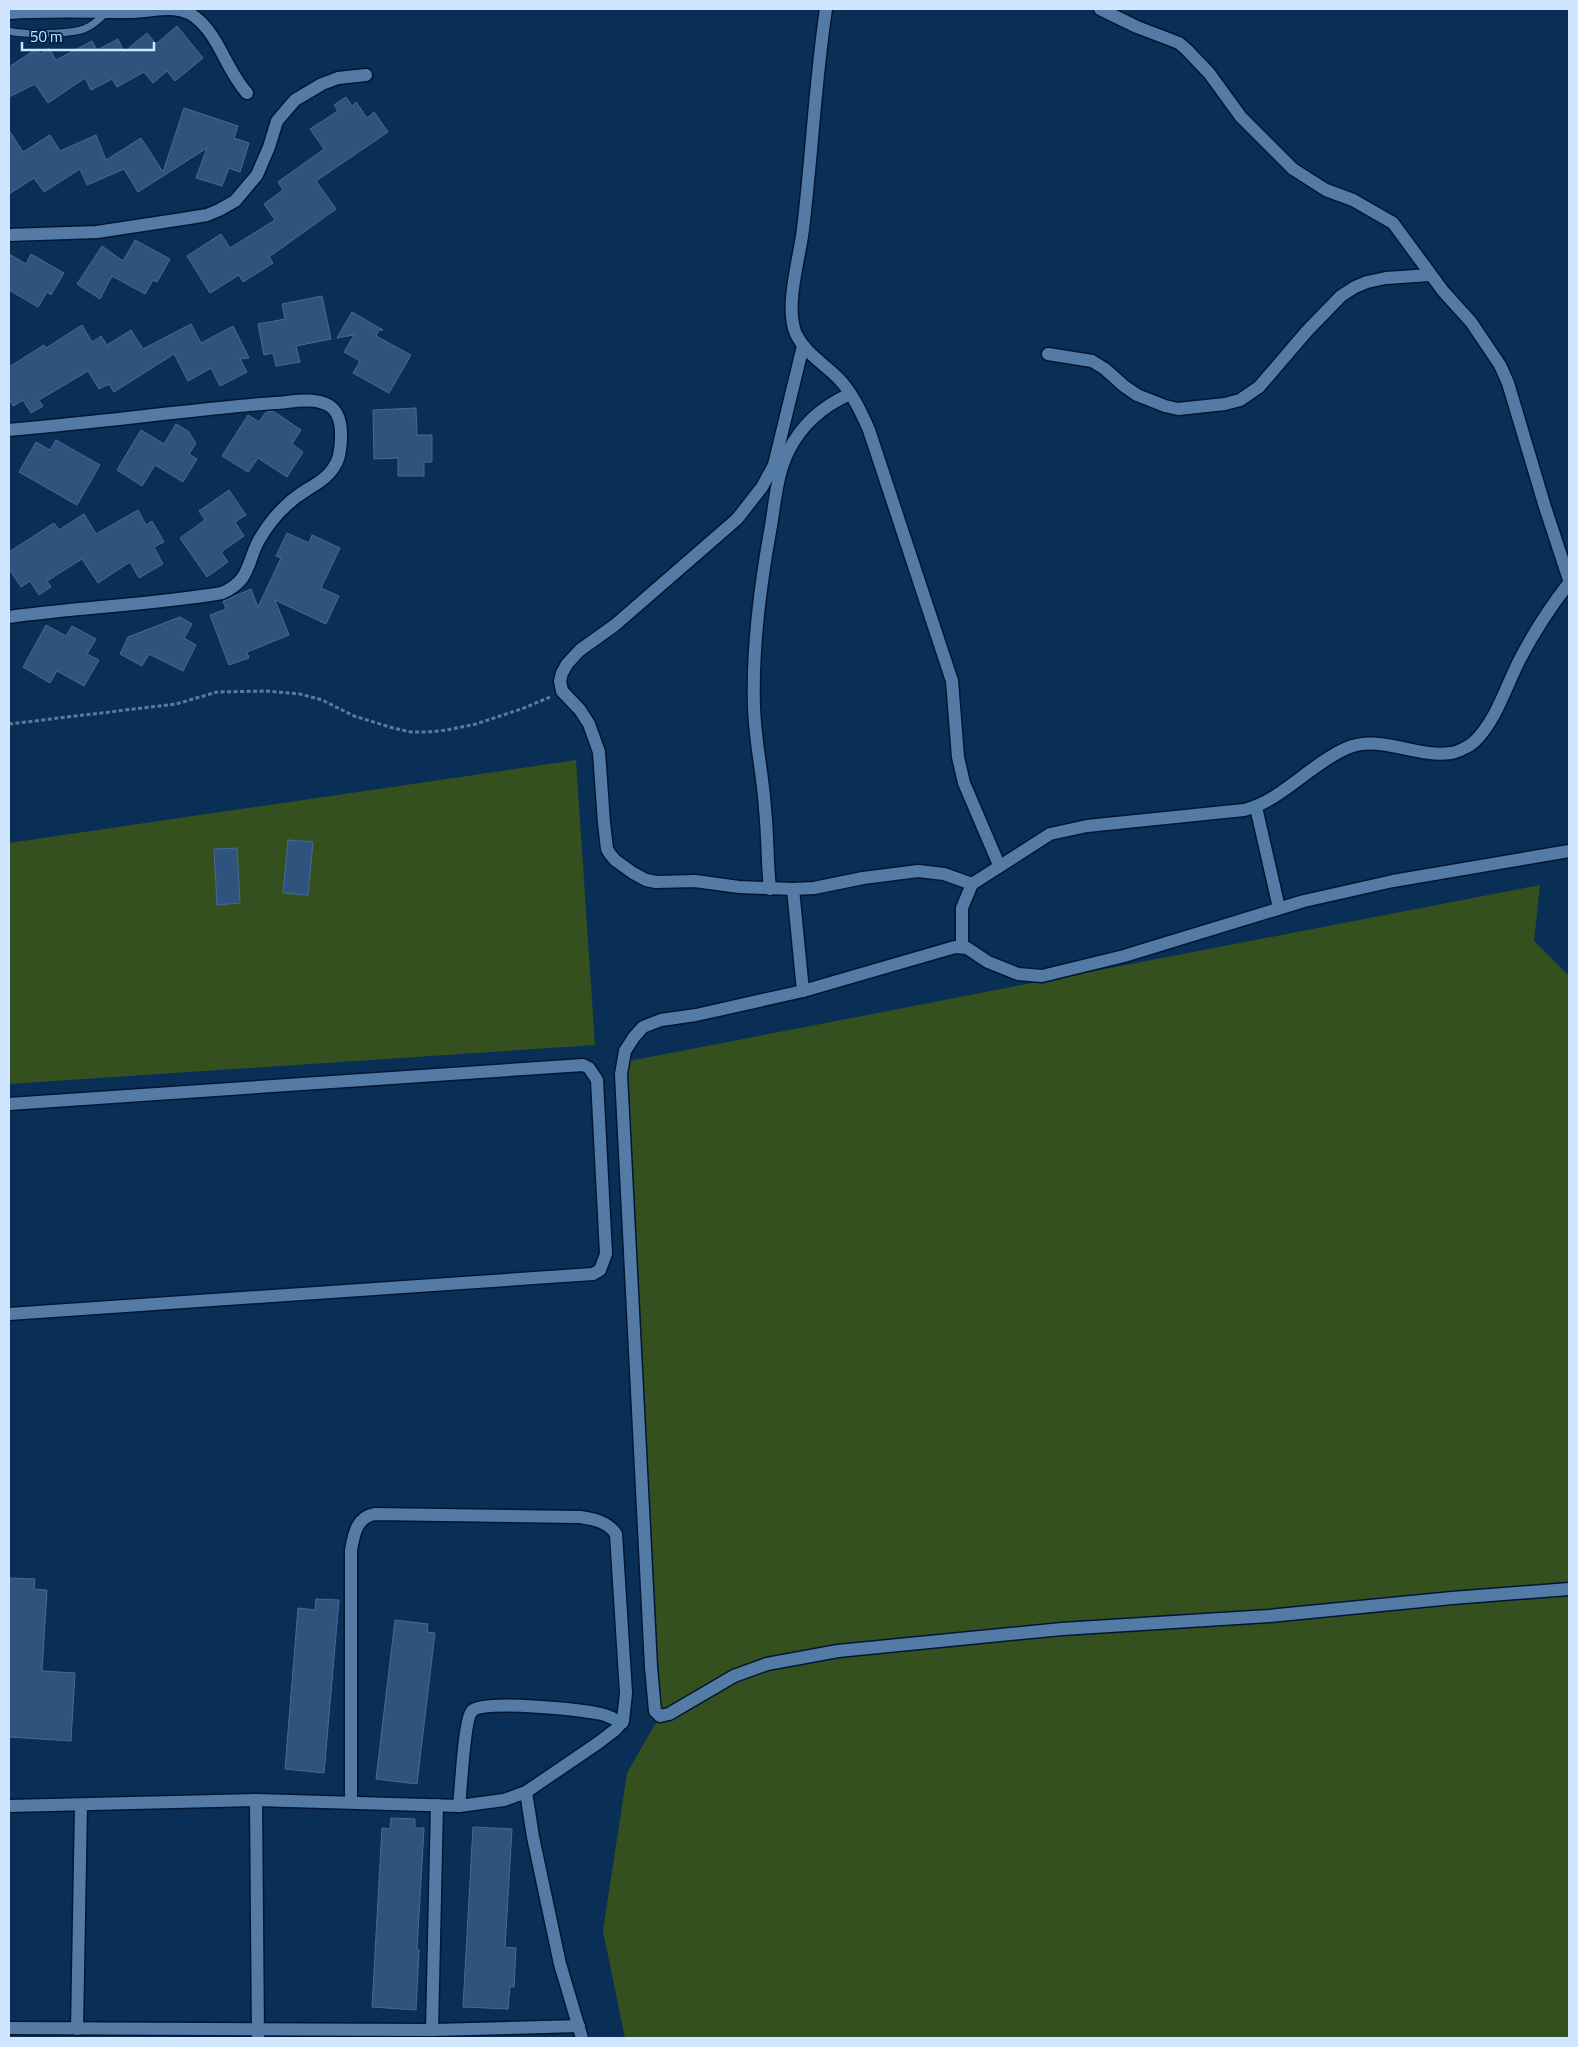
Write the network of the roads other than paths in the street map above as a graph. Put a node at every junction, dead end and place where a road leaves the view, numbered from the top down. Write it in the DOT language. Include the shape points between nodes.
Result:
graph roads {
  1 [pos="826,9"];
  2 [pos="1100,9"];
  3 [pos="106,12"];
  4 [pos="9,13"];
  5 [pos="9,31"];
  6 [pos="366,75"];
  7 [pos="246,93"];
  8 [pos="9,235"];
  9 [pos="1430,275"];
  10 [pos="803,346"];
  11 [pos="1048,354"];
  12 [pos="850,394"];
  13 [pos="9,430"];
  14 [pos="1569,581"];
  15 [pos="9,617"];
  16 [pos="1256,807"];
  17 [pos="1569,851"];
  18 [pos="999,865"];
  19 [pos="972,884"];
  20 [pos="770,889"];
  21 [pos="793,889"];
  22 [pos="1278,908"];
  23 [pos="962,946"];
  24 [pos="803,991"];
  25 [pos="9,1104"];
  26 [pos="9,1314"];
  27 [pos="1569,1589"];
  28 [pos="622,1723"];
  29 [pos="526,1792"];
  30 [pos="256,1800"];
  31 [pos="351,1802"];
  32 [pos="81,1805"];
  33 [pos="437,1805"];
  34 [pos="9,1806"];
  35 [pos="459,1806"];
  36 [pos="9,2028"];
  37 [pos="77,2029"];
  38 [pos="432,2030"];
  39 [pos="580,2032"];
  40 [pos="258,2034"];
  1 -- 10 [label="street" via="792,309 796,333"];
  2 -- 9 [label="street" via="1179,43 1188,50 1241,117 1293,169 1393,224"];
  3 -- 4 [label="street"];
  3 -- 5 [label="lane" via="94,24 77,31 19,34"];
  3 -- 7 [label="street" via="171,9 195,16 215,39"];
  6 -- 8 [label="street" via="338,78 295,100 277,121 257,176 236,202 219,210 207,215 97,232"];
  9 -- 11 [label="street" via="1386,278 1355,287 1341,296 1307,331 1259,387 1240,400 1225,404 1178,409 1165,406 1137,395 1105,368 1092,362"];
  9 -- 14 [label="street" via="1471,322 1500,365"];
  10 -- 12 [label="street" via="839,379"];
  10 -- 20 [label="street" via="777,456 762,487 718,536 615,625 580,650 567,664 560,681 562,691 590,724 596,740 605,835 615,860 646,880 656,882 695,881"];
  12 -- 18 [label="street" via="869,430 944,653 952,681 958,758 964,783"];
  12 -- 20 [label="street" via="823,408 792,444 778,487 768,542 759,600 754,694 756,734 763,773"];
  13 -- 15 [label="street" via="312,401 328,405 336,412 341,444 331,471 273,519 259,541 244,577 229,590 172,600"];
  14 -- 16 [label="street" via="1520,657 1489,723 1474,743 1443,753 1362,743 1346,748 1310,769 1273,799"];
  16 -- 18 [label="street" via="1061,831 1039,839"];
  16 -- 22 [label="street"];
  17 -- 22 [label="street" via="1394,881"];
  18 -- 19 [label="street"];
  19 -- 21 [label="street" via="944,874 918,872"];
  19 -- 23 [label="street" via="962,908"];
  20 -- 21 [label="street"];
  21 -- 24 [label="street"];
  22 -- 23 [label="street" via="1178,941 1042,976 1004,969"];
  23 -- 24 [label="street"];
  24 -- 27 [label="street" via="661,1020 643,1027 624,1051 621,1074 626,1195 651,1667 655,1711 660,1716 759,1666 838,1650"];
  25 -- 26 [label="street" via="583,1065 590,1068 597,1080 606,1254 600,1270 593,1274"];
  28 -- 29 [label="street"];
  28 -- 31 [label="street" via="625,1680 614,1530 602,1522 580,1517 368,1515 358,1524 351,1550"];
  28 -- 35 [label="street" via="603,1714 569,1709 476,1708 466,1727"];
  29 -- 35 [label="street" via="504,1800"];
  29 -- 39 [label="street" via="560,1964"];
  30 -- 31 [label="street"];
  30 -- 32 [label="street"];
  30 -- 40 [label="street"];
  31 -- 33 [label="street"];
  32 -- 34 [label="street"];
  32 -- 37 [label="street"];
  33 -- 35 [label="street"];
  33 -- 38 [label="street"];
  36 -- 37 [label="street"];
  37 -- 40 [label="street"];
  38 -- 39 [label="street"];
  38 -- 40 [label="street"];
}
